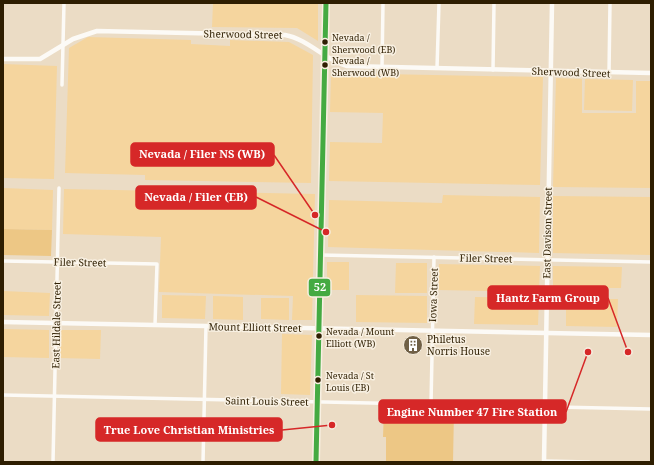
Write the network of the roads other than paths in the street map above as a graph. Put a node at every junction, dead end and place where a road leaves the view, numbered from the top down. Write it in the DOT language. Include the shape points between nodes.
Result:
graph roads {
  1 [pos="64,3"];
  2 [pos="326,3"];
  3 [pos="383,3"];
  4 [pos="439,3"];
  5 [pos="494,3"];
  6 [pos="552,3"];
  7 [pos="610,3"];
  8 [pos="63,45"];
  9 [pos="324,55"];
  10 [pos="3,59"];
  11 [pos="382,67"];
  12 [pos="437,68"];
  13 [pos="493,70"];
  14 [pos="550,71"];
  15 [pos="609,73"];
  16 [pos="651,74"];
  17 [pos="62,85"];
  18 [pos="59,188"];
  19 [pos="320,255"];
  20 [pos="434,257"];
  21 [pos="546,260"];
  22 [pos="3,261"];
  23 [pos="57,262"];
  24 [pos="651,262"];
  25 [pos="3,322"];
  26 [pos="55,323"];
  27 [pos="155,325"];
  28 [pos="206,326"];
  29 [pos="319,328"];
  30 [pos="432,331"];
  31 [pos="546,333"];
  32 [pos="651,335"];
  33 [pos="3,395"];
  34 [pos="55,396"];
  35 [pos="204,399"];
  36 [pos="317,402"];
  37 [pos="430,404"];
  38 [pos="545,406"];
  39 [pos="651,409"];
  40 [pos="53,462"];
  41 [pos="203,462"];
  42 [pos="316,462"];
  43 [pos="544,462"];
  44 [pos="589,462"];
  1 -- 8 [label="street"];
  2 -- 9 [label="street"];
  3 -- 11 [label="street"];
  4 -- 12 [label="street"];
  5 -- 13 [label="street"];
  6 -- 14 [label="street, East Davison Street"];
  7 -- 15 [label="street"];
  8 -- 9 [label="street, Sherwood Street" via="81,35 97,31 285,35 296,38"];
  8 -- 10 [label="street, Sherwood Street" via="40,59"];
  8 -- 17 [label="street"];
  9 -- 11 [label="street, Sherwood Street" via="347,66"];
  9 -- 19 [label="street"];
  11 -- 12 [label="street, Sherwood Street"];
  12 -- 13 [label="street, Sherwood Street"];
  13 -- 14 [label="street, Sherwood Street"];
  14 -- 15 [label="street, Sherwood Street"];
  14 -- 21 [label="street, East Davison Street"];
  15 -- 16 [label="street, Sherwood Street"];
  18 -- 23 [label="street, East Hildale Street"];
  19 -- 20 [label="street, Filer Street"];
  19 -- 29 [label="street"];
  20 -- 21 [label="street, Filer Street"];
  20 -- 30 [label="street, Iowa Street"];
  21 -- 24 [label="street, Filer Street"];
  21 -- 31 [label="street, East Davison Street"];
  22 -- 23 [label="street, Filer Street"];
  23 -- 26 [label="street, East Hildale Street"];
  23 -- 27 [label="street, Filer Street" via="157,264"];
  25 -- 26 [label="street, Mount Elliott Street"];
  26 -- 27 [label="street, Mount Elliott Street"];
  26 -- 34 [label="street, East Hildale Street"];
  27 -- 28 [label="street, Mount Elliott Street"];
  28 -- 29 [label="street, Mount Elliott Street"];
  28 -- 35 [label="street"];
  29 -- 30 [label="street, Mount Elliott Street"];
  29 -- 36 [label="street"];
  30 -- 31 [label="street, Mount Elliott Street"];
  30 -- 37 [label="street, Iowa Street"];
  31 -- 32 [label="street, Mount Elliott Street"];
  31 -- 38 [label="street, East Davison Street"];
  33 -- 34 [label="street, Saint Louis Street"];
  34 -- 35 [label="street, Saint Louis Street"];
  34 -- 40 [label="street, East Hildale Street"];
  35 -- 36 [label="street, Saint Louis Street"];
  35 -- 41 [label="street"];
  36 -- 37 [label="street, Saint Louis Street"];
  36 -- 42 [label="street"];
  37 -- 38 [label="street, Saint Louis Street"];
  38 -- 39 [label="street, Saint Louis Street"];
  38 -- 43 [label="street, East Davison Street"];
  43 -- 44 [label="street"];
}
